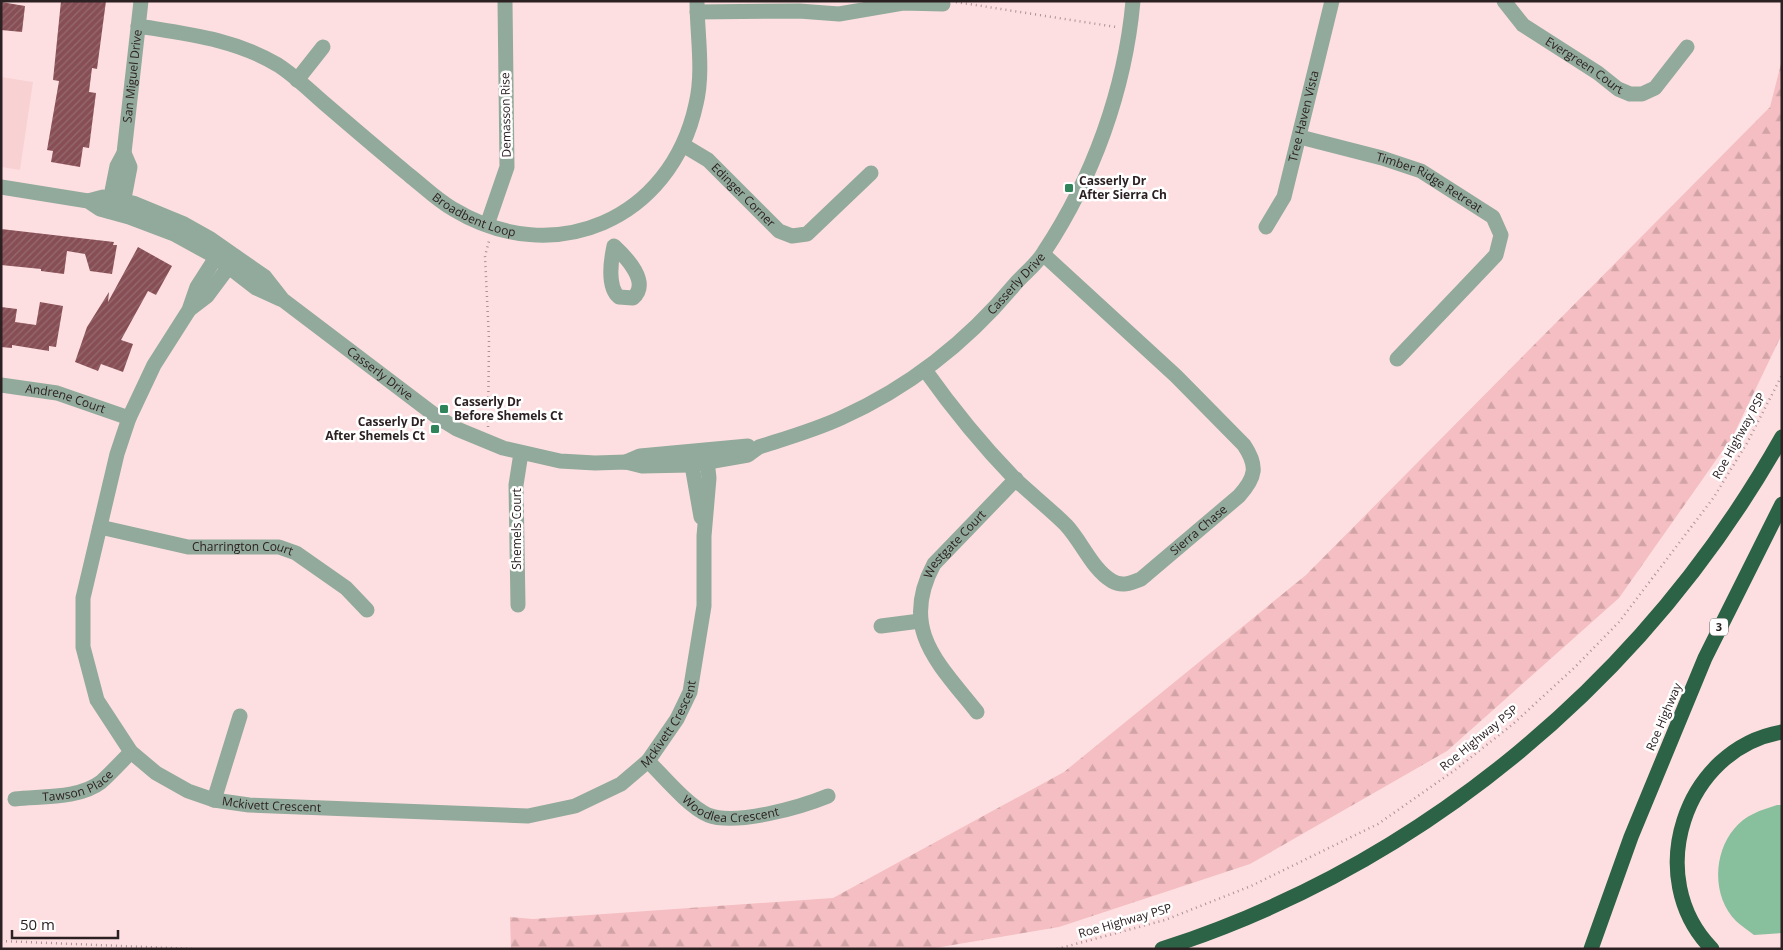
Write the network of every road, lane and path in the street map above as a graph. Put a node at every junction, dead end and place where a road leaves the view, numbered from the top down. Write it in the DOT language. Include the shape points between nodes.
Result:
graph roads {
  1 [pos="141,1"];
  2 [pos="505,1"];
  3 [pos="1133,1"];
  4 [pos="1332,1"];
  5 [pos="1504,1"];
  6 [pos="943,4"];
  7 [pos="697,6"];
  8 [pos="138,26"];
  9 [pos="1117,27"];
  10 [pos="322,47"];
  11 [pos="1687,47"];
  12 [pos="297,80"];
  13 [pos="1300,137"];
  14 [pos="684,145"];
  15 [pos="872,173"];
  16 [pos="1,187"];
  17 [pos="116,206"];
  18 [pos="605,223"];
  19 [pos="490,226"];
  20 [pos="1266,228"];
  21 [pos="614,246"];
  22 [pos="220,252"];
  23 [pos="1043,254"];
  24 [pos="233,262"];
  25 [pos="189,310"];
  26 [pos="1397,359"];
  27 [pos="925,370"];
  28 [pos="1782,375"];
  29 [pos="1,385"];
  30 [pos="128,418"];
  31 [pos="1782,437"];
  32 [pos="484,441"];
  33 [pos="521,453"];
  34 [pos="707,457"];
  35 [pos="690,459"];
  36 [pos="1016,479"];
  37 [pos="1782,504"];
  38 [pos="100,527"];
  39 [pos="704,536"];
  40 [pos="518,605"];
  41 [pos="367,610"];
  42 [pos="920,621"];
  43 [pos="881,626"];
  44 [pos="977,712"];
  45 [pos="240,716"];
  46 [pos="1782,732"];
  47 [pos="131,752"];
  48 [pos="648,761"];
  49 [pos="828,796"];
  50 [pos="14,799"];
  51 [pos="214,800"];
  52 [pos="1609,899"];
  53 [pos="1,941"];
  54 [pos="193,949"];
  55 [pos="1057,949"];
  56 [pos="1162,949"];
  57 [pos="1591,949"];
  58 [pos="1596,949"];
  59 [pos="1712,949"];
  1 -- 8 [label="street, San Miguel Drive"];
  2 -- 19 [label="street, Demasson Rise" via="506,167"];
  3 -- 23 [label="street, Casserly Drive" via="1125,58 1102,136 1074,199"];
  4 -- 13 [label="street, Tree Haven Vista"];
  5 -- 11 [label="street, Evergreen Court" via="1523,25 1630,94 1642,94 1655,88"];
  6 -- 7 [label="street" via="903,3 839,14"];
  6 -- 9 [label="path" via="961,2"];
  7 -- 14 [label="street, Broadbent Loop" via="697,104"];
  8 -- 12 [label="street, Broadbent Loop" via="233,44 279,66"];
  8 -- 17 [label="street, San Miguel Drive" via="124,153 117,166"];
  10 -- 12 [label="street"];
  12 -- 19 [label="street, Broadbent Loop" via="426,189 453,209"];
  13 -- 20 [label="street, Tree Haven Vista" via="1284,197"];
  13 -- 26 [label="street, Timber Ridge Retreat" via="1421,171 1493,217 1501,235 1496,255"];
  14 -- 15 [label="street, Edinger Corner" via="708,160 779,231 792,236 807,234"];
  14 -- 18 [label="street, Broadbent Loop" via="652,188 626,211"];
  16 -- 17 [label="street" via="88,202 103,197"];
  17 -- 22 [label="street, Casserly Drive" via="184,224"];
  18 -- 19 [label="street, Broadbent Loop" via="545,237"];
  18 -- 21 [label="street"];
  19 -- 32 [label="path" via="485,256 488,427"];
  22 -- 24 [label="street, Casserly Drive"];
  22 -- 25 [label="street, Mckivett Crescent" via="197,287"];
  23 -- 27 [label="street, Casserly Drive" via="954,349"];
  23 -- 36 [label="street, Sierra Chase" via="1213,412 1247,450 1254,473 1250,484 1239,496 1149,572 1130,584 1120,584 1102,572 1067,527"];
  24 -- 25 [label="street, Mckivett Crescent" via="207,296"];
  24 -- 32 [label="street, Casserly Drive" via="264,277 284,300 436,416"];
  25 -- 30 [label="street, Mckivett Crescent" via="154,365"];
  27 -- 34 [label="street, Casserly Drive" via="842,418 759,447 743,446"];
  27 -- 36 [label="street, Sierra Chase" via="952,407"];
  28 -- 55 [label="path, Roe Highway PSP" via="1747,443 1714,497 1619,622 1513,724 1456,770 1378,824 1251,886 1164,920"];
  29 -- 30 [label="street, Andrene Court" via="57,393"];
  30 -- 38 [label="street, Mckivett Crescent"];
  31 -- 56 [label="highway" via="1723,531 1671,600 1614,666 1518,754 1420,826 1338,874 1260,912"];
  32 -- 33 [label="street, Casserly Drive"];
  33 -- 35 [label="street, Casserly Drive" via="575,463 626,462 640,456"];
  33 -- 40 [label="street, Shemels Court" via="516,485"];
  34 -- 35 [label="street, Casserly Drive"];
  34 -- 39 [label="street, Mckivett Crescent" via="709,478"];
  35 -- 39 [label="street, Mckivett Crescent"];
  36 -- 42 [label="street, Westgate Court" via="934,564 920,600"];
  37 -- 52 [label="highway, Roe Highway / 3" via="1704,658 1644,803"];
  38 -- 41 [label="street, Charrington Court" via="188,547 279,547 296,552 346,588"];
  38 -- 47 [label="street, Mckivett Crescent" via="83,598 83,647 97,700"];
  39 -- 48 [label="street, Mckivett Crescent" via="704,606 690,692 677,719"];
  42 -- 43 [label="street"];
  42 -- 44 [label="street, Westgate Court" via="928,645"];
  45 -- 51 [label="street"];
  46 -- 59 [label="highway" via="1756,739 1716,766 1700,784 1680,828 1676,852 1683,900 1693,923"];
  47 -- 50 [label="street, Tawson Place" via="100,783 88,789"];
  47 -- 51 [label="street, Mckivett Crescent" via="188,791"];
  48 -- 49 [label="street, Woodlea Crescent" via="695,806 709,815 734,818 794,809"];
  48 -- 51 [label="street, Mckivett Crescent" via="620,784 594,799 556,812 528,816 249,805"];
  52 -- 57 [label="highway, Roe Highway"];
  52 -- 58 [label="highway"];
  53 -- 54 [label="path"];
}
